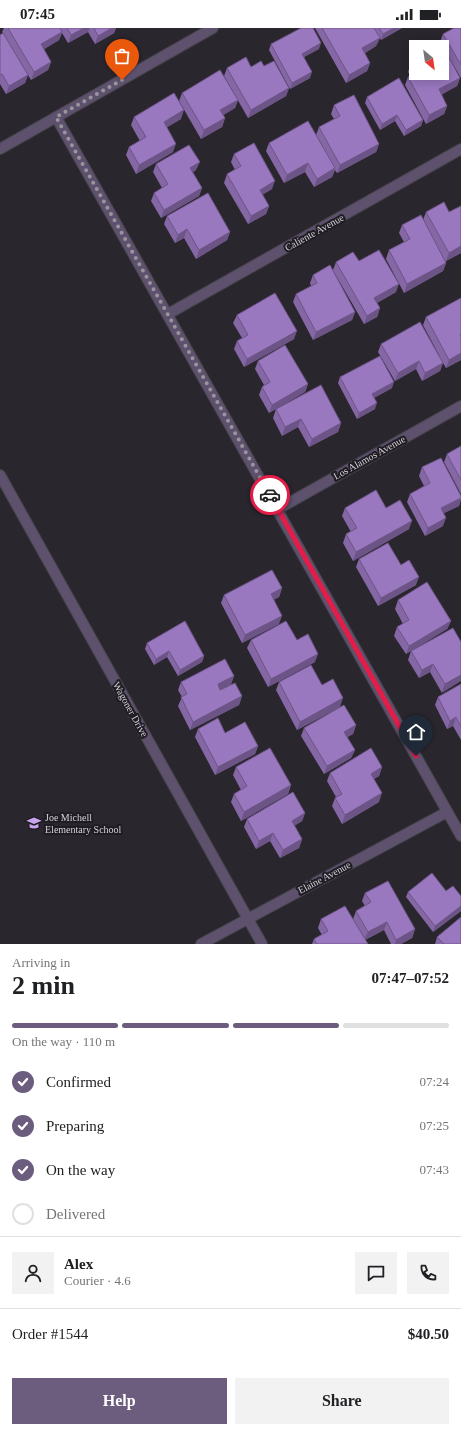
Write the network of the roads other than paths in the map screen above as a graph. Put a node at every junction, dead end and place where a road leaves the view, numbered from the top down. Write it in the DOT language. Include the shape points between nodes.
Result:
graph roads {
  1 [pos="213,28"];
  2 [pos="56,117"];
  3 [pos="0,149"];
  4 [pos="461,149"];
  5 [pos="168,314"];
  6 [pos="461,406"];
  7 [pos="0,475"];
  8 [pos="278,509"];
  9 [pos="447,812"];
  10 [pos="461,836"];
  11 [pos="247,918"];
  12 [pos="201,944"];
  13 [pos="262,944"];
  1 -- 2 [label="street"];
  2 -- 3 [label="street"];
  2 -- 5 [label="street"];
  4 -- 5 [label="street, Caliente Avenue"];
  5 -- 8 [label="street"];
  6 -- 8 [label="street, Los Alamos Avenue"];
  7 -- 11 [label="street, Wagoner Drive"];
  8 -- 9 [label="street"];
  9 -- 10 [label="street"];
  9 -- 11 [label="street, Elaine Avenue"];
  11 -- 12 [label="street, Elaine Avenue"];
  11 -- 13 [label="street, Wagoner Drive"];
}
